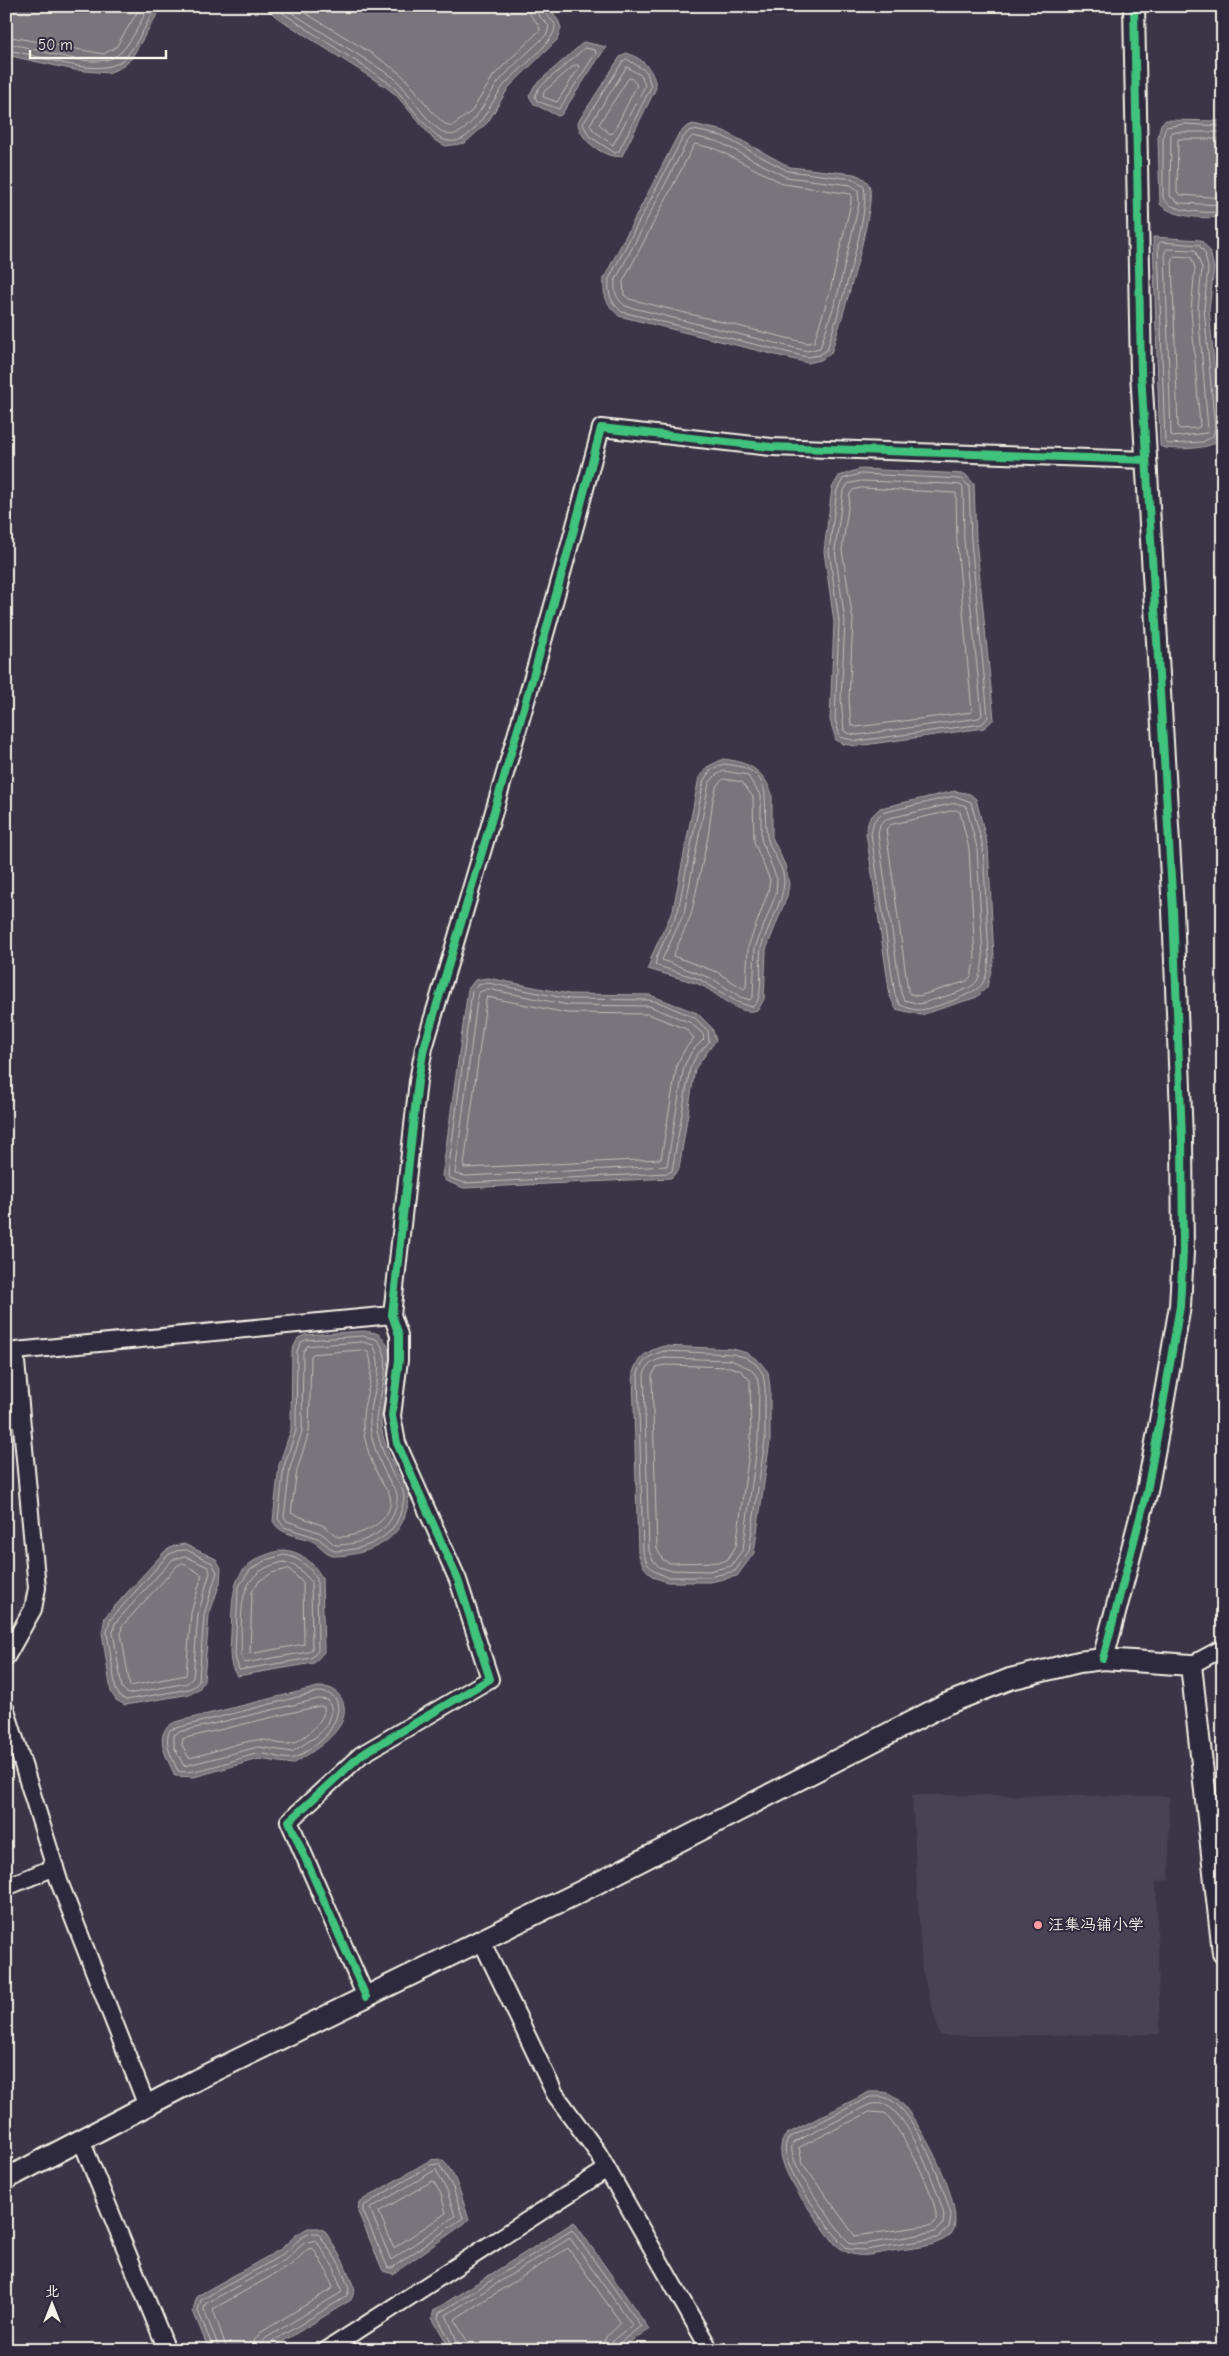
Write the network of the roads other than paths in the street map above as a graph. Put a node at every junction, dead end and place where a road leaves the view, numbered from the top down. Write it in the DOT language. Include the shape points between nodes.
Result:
graph roads {
  1 [pos="1134,6"];
  2 [pos="1146,460"];
  3 [pos="392,1315"];
  4 [pos="1223,1648"];
  5 [pos="6,1657"];
  6 [pos="1103,1660"];
  7 [pos="1191,1665"];
  8 [pos="6,1710"];
  9 [pos="55,1867"];
  10 [pos="6,1886"];
  11 [pos="481,1940"];
  12 [pos="1223,1953"];
  13 [pos="366,1997"];
  14 [pos="146,2106"];
  15 [pos="81,2140"];
  16 [pos="607,2169"];
  17 [pos="6,2179"];
  18 [pos="166,2350"];
  19 [pos="327,2350"];
  20 [pos="710,2350"];
  1 -- 2 [label="street" via="1138,272"];
  2 -- 3 [label="street" via="771,447 601,428 552,614 424,1048"];
  2 -- 6 [label="street" via="1173,910 1183,1252 1180,1306 1159,1428"];
  3 -- 5 [label="street" via="15,1350 37,1588 33,1608"];
  3 -- 13 [label="street" via="399,1335 392,1416 397,1443 458,1580 490,1678 361,1755 289,1821"];
  4 -- 7 [label="street"];
  6 -- 7 [label="street"];
  6 -- 11 [label="street" via="1055,1666 1010,1679 946,1704"];
  7 -- 12 [label="street"];
  8 -- 9 [label="street"];
  9 -- 10 [label="street"];
  9 -- 14 [label="street"];
  11 -- 13 [label="street"];
  11 -- 16 [label="street" via="555,2094"];
  13 -- 14 [label="street"];
  14 -- 15 [label="street"];
  15 -- 17 [label="street"];
  15 -- 18 [label="street"];
  16 -- 19 [label="street"];
  16 -- 20 [label="street"];
}
